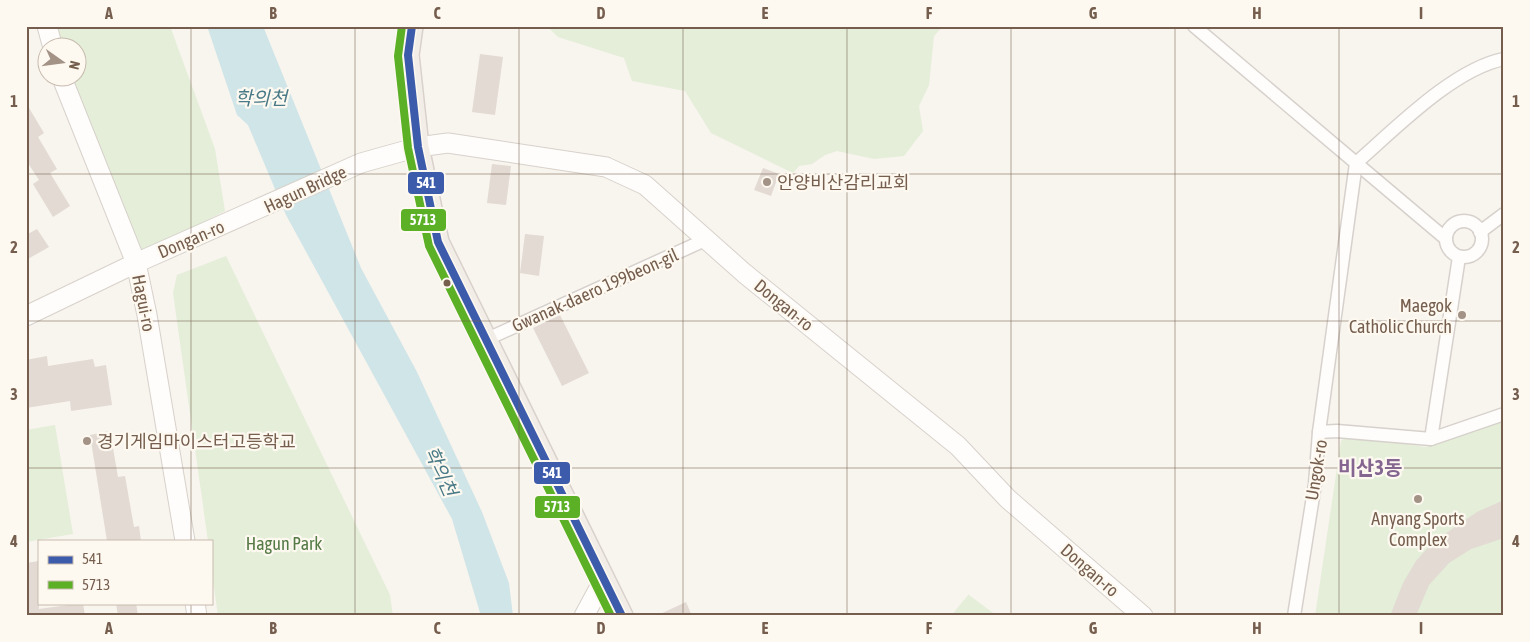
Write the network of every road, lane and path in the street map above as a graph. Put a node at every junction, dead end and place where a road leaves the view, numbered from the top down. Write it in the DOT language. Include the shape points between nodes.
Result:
graph roads {
  1 [pos="412,26"];
  2 [pos="1194,26"];
  3 [pos="1504,59"];
  4 [pos="66,88"];
  5 [pos="418,147"];
  6 [pos="362,163"];
  7 [pos="1356,163"];
  8 [pos="248,214"];
  9 [pos="1504,214"];
  10 [pos="1480,232"];
  11 [pos="1445,238"];
  12 [pos="705,240"];
  13 [pos="1459,257"];
  14 [pos="136,263"];
  15 [pos="26,316"];
  16 [pos="485,340"];
  17 [pos="1504,414"];
  18 [pos="1319,432"];
  19 [pos="1431,439"];
  20 [pos="185,540"];
  21 [pos="604,580"];
  22 [pos="584,616"];
  23 [pos="622,616"];
  24 [pos="1143,616"];
  25 [pos="1294,616"];
  1 -- 5 [label="main road" via="408,55"];
  2 -- 7 [label="street"];
  3 -- 7 [label="street" via="1464,76 1434,95"];
  4 -- 14 [label="street, Hagui-ro"];
  5 -- 6 [label="street, Dongan-ro"];
  5 -- 12 [label="street, Dongan-ro" via="448,143 606,167 645,185"];
  5 -- 16 [label="main road" via="438,242"];
  6 -- 8 [label="street, Hagun Bridge"];
  7 -- 11 [label="street"];
  7 -- 18 [label="street"];
  8 -- 14 [label="street, Dongan-ro"];
  9 -- 10 [label="street"];
  10 -- 11 [label="street" via="1476,225 1460,221 1448,230"];
  10 -- 13 [label="street" via="1482,240 1474,254"];
  11 -- 13 [label="street" via="1451,253"];
  12 -- 16 [label="street, Gwanak-daero 199beon-gil"];
  12 -- 24 [label="street, Dongan-ro" via="958,446 1008,499"];
  13 -- 19 [label="street"];
  14 -- 15 [label="street, Dongan-ro"];
  14 -- 20 [label="street, Hagui-ro"];
  16 -- 21 [label="main road"];
  17 -- 19 [label="street"];
  18 -- 19 [label="street, Ungok-ro"];
  18 -- 25 [label="street, Ungok-ro"];
  21 -- 22 [label="street"];
  21 -- 23 [label="main road"];
}
